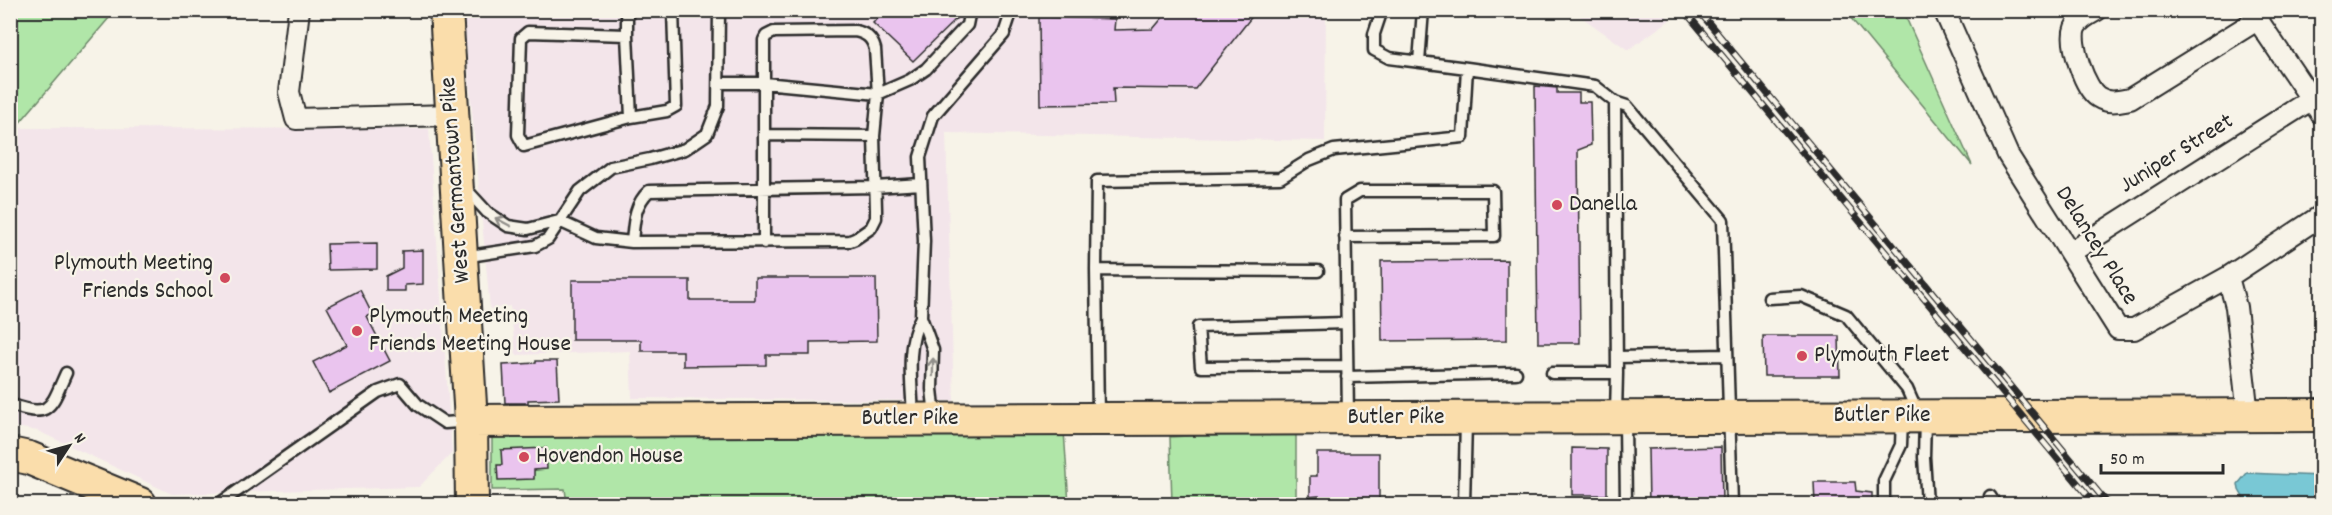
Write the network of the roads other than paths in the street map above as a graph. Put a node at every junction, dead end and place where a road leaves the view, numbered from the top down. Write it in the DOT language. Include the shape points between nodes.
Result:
graph roads {
  1 [pos="299,10"];
  2 [pos="446,10"];
  3 [pos="627,10"];
  4 [pos="673,10"];
  5 [pos="719,10"];
  6 [pos="970,10"];
  7 [pos="1012,10"];
  8 [pos="1382,10"];
  9 [pos="1423,10"];
  10 [pos="1944,10"];
  11 [pos="2097,10"];
  12 [pos="2254,15"];
  13 [pos="627,35"];
  14 [pos="1419,62"];
  15 [pos="1467,69"];
  16 [pos="720,83"];
  17 [pos="764,83"];
  18 [pos="878,94"];
  19 [pos="1615,102"];
  20 [pos="2317,107"];
  21 [pos="452,115"];
  22 [pos="631,117"];
  23 [pos="764,135"];
  24 [pos="874,136"];
  25 [pos="457,179"];
  26 [pos="921,184"];
  27 [pos="875,187"];
  28 [pos="764,189"];
  29 [pos="2322,215"];
  30 [pos="559,221"];
  31 [pos="1345,237"];
  32 [pos="632,242"];
  33 [pos="764,243"];
  34 [pos="2071,252"];
  35 [pos="462,257"];
  36 [pos="1096,270"];
  37 [pos="1318,271"];
  38 [pos="2228,277"];
  39 [pos="1769,298"];
  40 [pos="921,317"];
  41 [pos="1346,323"];
  42 [pos="1728,355"];
  43 [pos="1617,357"];
  44 [pos="1347,372"];
  45 [pos="66,373"];
  46 [pos="1516,373"];
  47 [pos="1552,373"];
  48 [pos="1617,374"];
  49 [pos="10,404"];
  50 [pos="2248,415"];
  51 [pos="2322,415"];
  52 [pos="1915,416"];
  53 [pos="1466,417"];
  54 [pos="1620,417"];
  55 [pos="1730,417"];
  56 [pos="1348,418"];
  57 [pos="924,419"];
  58 [pos="1098,419"];
  59 [pos="471,421"];
  60 [pos="10,454"];
  61 [pos="140,504"];
  62 [pos="219,504"];
  63 [pos="472,504"];
  64 [pos="1464,504"];
  65 [pos="1626,504"];
  66 [pos="1732,504"];
  67 [pos="1884,504"];
  68 [pos="1927,504"];
  1 -- 21 [label="street" via="289,92 296,118"];
  2 -- 21 [label="main road, West Germantown Pike"];
  3 -- 13 [label="lane"];
  4 -- 22 [label="lane" via="676,106"];
  5 -- 16 [label="lane"];
  6 -- 18 [label="lane" via="967,25 926,69"];
  7 -- 26 [label="lane" via="1004,34 933,116 920,157"];
  8 -- 14 [label="lane" via="1374,34 1374,50 1389,58"];
  9 -- 14 [label="lane"];
  10 -- 34 [label="street, Delancey Place" via="2008,155"];
  11 -- 12 [label="street" via="2083,17 2075,28 2073,45 2090,89 2114,103 2130,99"];
  12 -- 20 [label="street"];
  13 -- 22 [label="lane"];
  13 -- 22 [label="lane" via="528,32 521,38 518,135 524,146"];
  14 -- 15 [label="lane"];
  15 -- 19 [label="lane" via="1595,86"];
  15 -- 36 [label="lane" via="1463,137 1334,150 1280,178 1097,180"];
  16 -- 17 [label="lane"];
  16 -- 30 [label="lane" via="718,106 707,134 685,149 611,167 580,191"];
  17 -- 18 [label="lane"];
  17 -- 18 [label="lane" via="764,40 770,33 855,31 864,33 873,43"];
  17 -- 23 [label="lane"];
  18 -- 24 [label="lane"];
  19 -- 42 [label="lane" via="1627,106 1723,220"];
  19 -- 43 [label="lane"];
  20 -- 34 [label="street, Juniper Street"];
  21 -- 25 [label="main road, West Germantown Pike"];
  23 -- 24 [label="lane"];
  23 -- 28 [label="lane"];
  24 -- 27 [label="lane"];
  30 -- 25 [label="lane, one-way" via="528,229 508,226 487,212"];
  25 -- 35 [label="main road, West Germantown Pike"];
  26 -- 27 [label="lane"];
  26 -- 40 [label="lane"];
  27 -- 28 [label="lane"];
  27 -- 33 [label="lane" via="876,218 871,228 855,239"];
  28 -- 32 [label="lane" via="649,191 639,200"];
  28 -- 33 [label="lane"];
  29 -- 38 [label="street, Delancey Place"];
  30 -- 32 [label="lane" via="596,238"];
  30 -- 35 [label="lane" via="548,240 535,246"];
  31 -- 31 [label="lane" via="1345,200 1360,191 1493,191 1494,236"];
  31 -- 41 [label="lane"];
  32 -- 33 [label="lane"];
  34 -- 38 [label="street, Delancey Place" via="2118,329 2134,328"];
  35 -- 59 [label="main road, West Germantown Pike"];
  36 -- 37 [label="lane"];
  36 -- 58 [label="lane"];
  38 -- 50 [label="street" via="2236,307"];
  39 -- 52 [label="lane" via="1801,296 1846,315 1907,389"];
  57 -- 40 [label="lane, one-way" via="932,389 933,350"];
  40 -- 57 [label="lane" via="914,329 911,357"];
  41 -- 44 [label="lane"];
  41 -- 44 [label="lane" via="1198,327 1201,367"];
  42 -- 43 [label="lane"];
  42 -- 55 [label="lane"];
  43 -- 48 [label="lane"];
  44 -- 46 [label="lane"];
  44 -- 56 [label="lane"];
  45 -- 49 [label="lane" via="44,411"];
  47 -- 48 [label="lane"];
  48 -- 54 [label="lane"];
  50 -- 51 [label="main road, Butler Pike"];
  50 -- 52 [label="main road, Butler Pike"];
  52 -- 55 [label="main road, Butler Pike"];
  52 -- 67 [label="lane" via="1884,481"];
  52 -- 68 [label="lane" via="1924,457"];
  53 -- 54 [label="main road, Butler Pike"];
  53 -- 56 [label="main road, Butler Pike"];
  53 -- 64 [label="lane"];
  54 -- 55 [label="main road, Butler Pike"];
  54 -- 65 [label="lane"];
  55 -- 66 [label="lane"];
  56 -- 58 [label="main road, Butler Pike"];
  57 -- 58 [label="main road, Butler Pike"];
  57 -- 59 [label="main road, Butler Pike"];
  59 -- 62 [label="lane" via="445,423 418,405 400,384 378,392"];
  59 -- 63 [label="main road, West Germantown Pike"];
  60 -- 61 [label="main road" via="29,458"];
}
